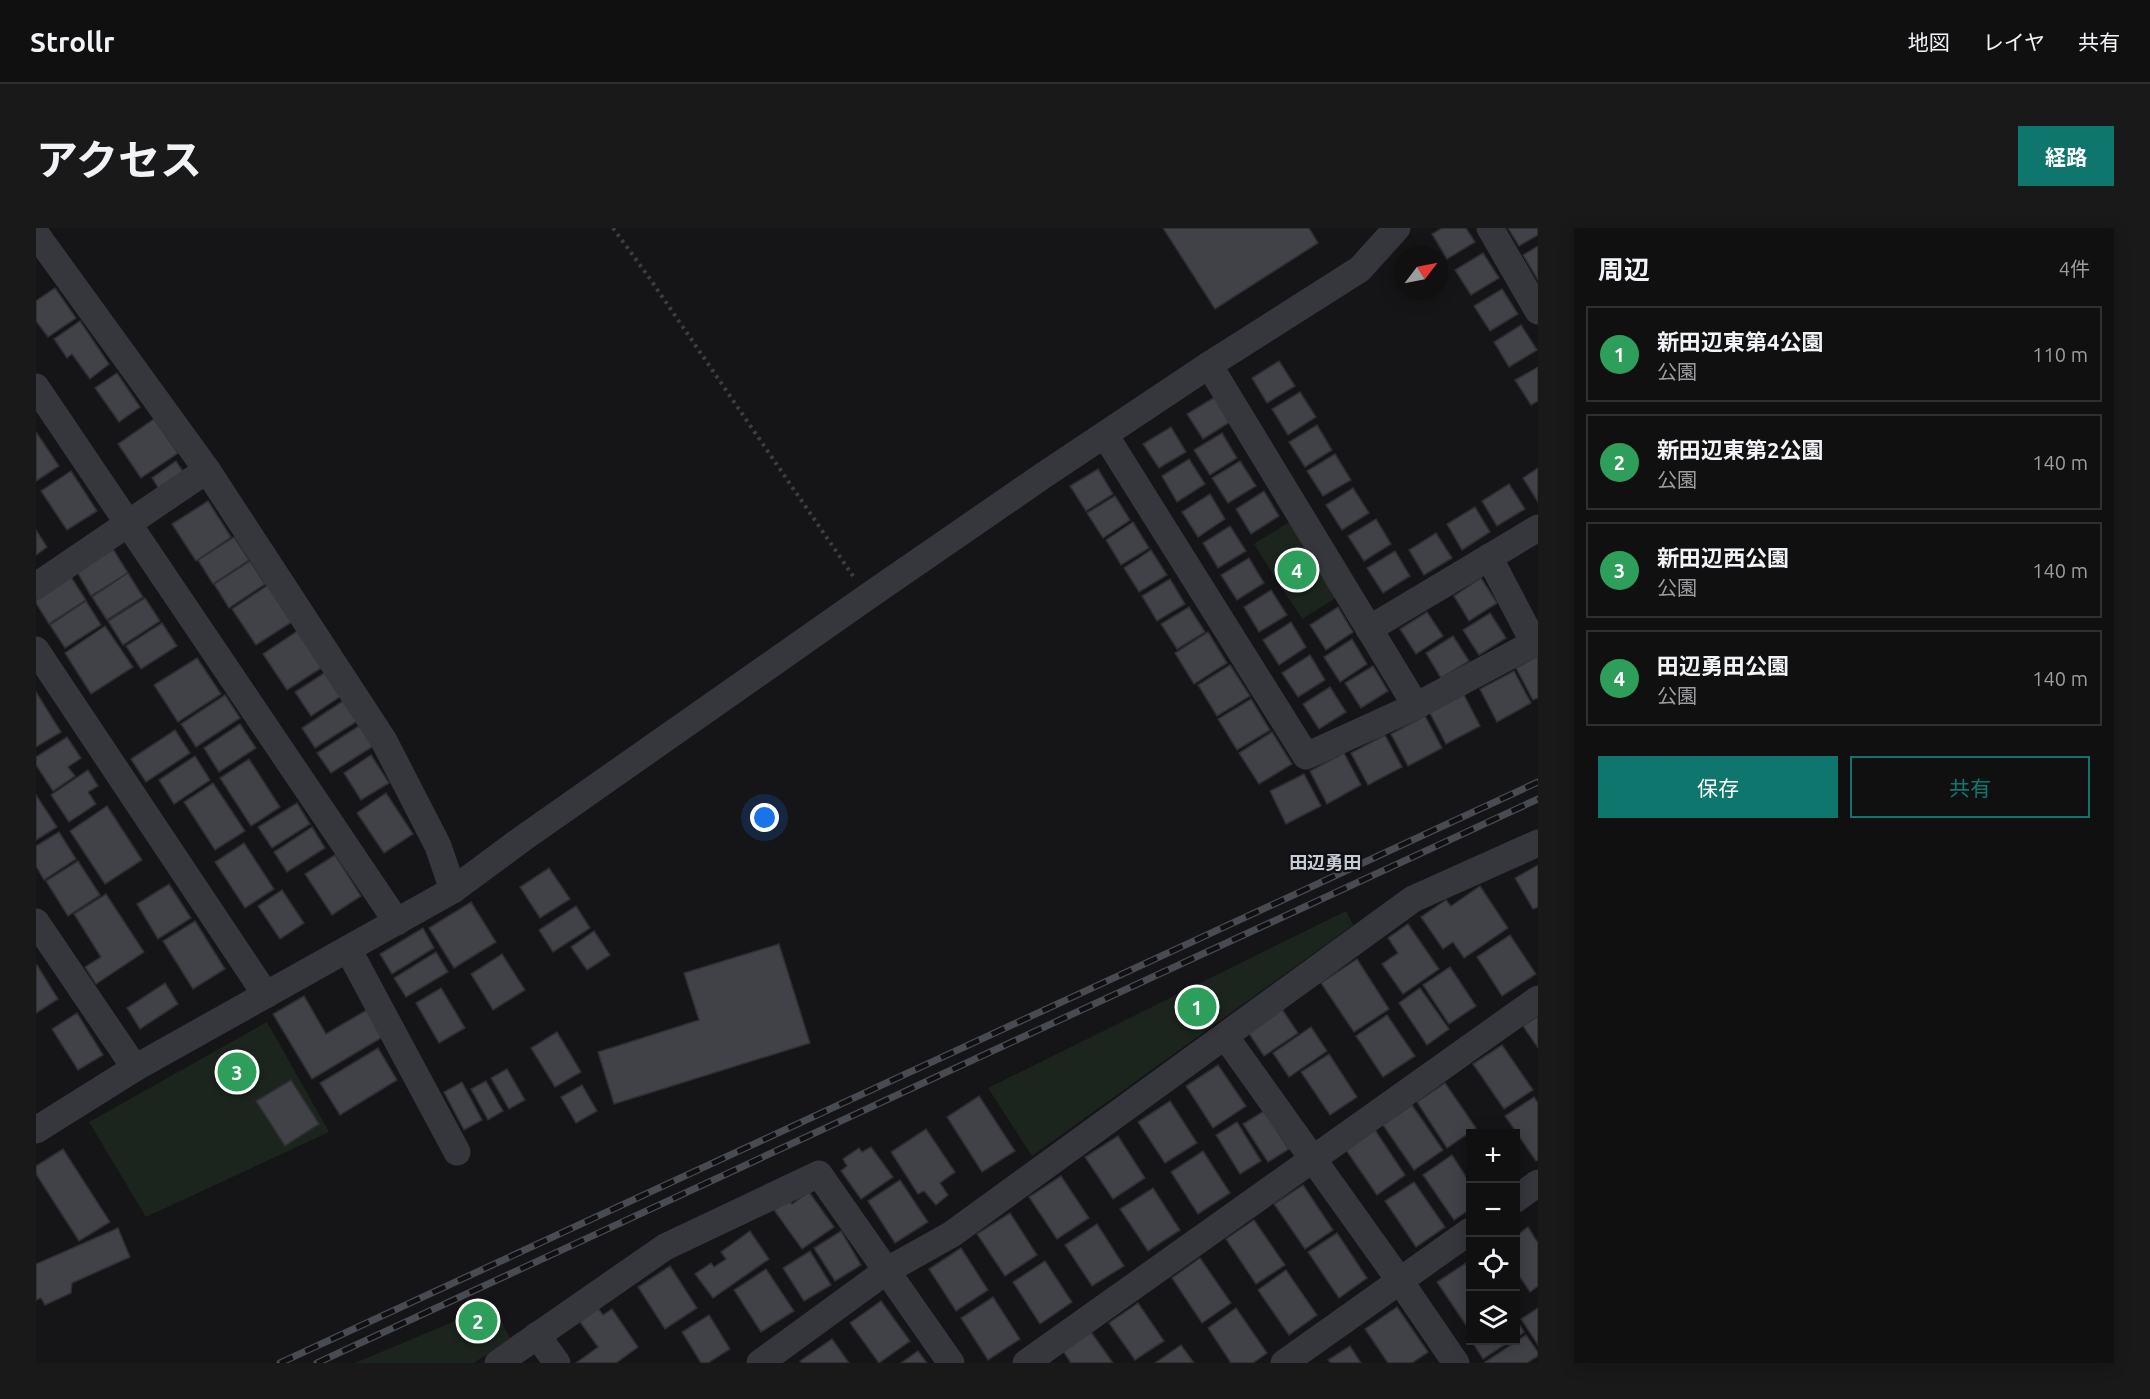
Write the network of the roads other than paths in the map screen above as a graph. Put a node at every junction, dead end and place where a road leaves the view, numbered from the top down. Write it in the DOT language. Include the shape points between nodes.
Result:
graph roads {
  1 [pos="1397,228"];
  2 [pos="1490,228"];
  3 [pos="36,234"];
  4 [pos="1538,311"];
  5 [pos="1209,364"];
  6 [pos="36,387"];
  7 [pos="1105,435"];
  8 [pos="207,471"];
  9 [pos="129,523"];
  10 [pos="1538,528"];
  11 [pos="1489,557"];
  12 [pos="36,586"];
  13 [pos="1369,628"];
  14 [pos="36,650"];
  15 [pos="1416,705"];
  16 [pos="1538,843"];
  17 [pos="453,890"];
  18 [pos="36,922"];
  19 [pos="397,922"];
  20 [pos="348,949"];
  21 [pos="266,995"];
  22 [pos="1538,999"];
  23 [pos="1225,1036"];
  24 [pos="135,1068"];
  25 [pos="36,1130"];
  26 [pos="457,1152"];
  27 [pos="1312,1158"];
  28 [pos="1538,1184"];
  29 [pos="1520,1196"];
  30 [pos="1466,1234"];
  31 [pos="886,1271"];
  32 [pos="1400,1281"];
  33 [pos="537,1335"];
  34 [pos="498,1363"];
  35 [pos="557,1363"];
  36 [pos="760,1363"];
  37 [pos="951,1363"];
  38 [pos="1026,1363"];
  39 [pos="1284,1363"];
  40 [pos="1456,1363"];
  1 -- 5 [label="street" via="1360,269"];
  2 -- 4 [label="street"];
  3 -- 8 [label="street"];
  5 -- 7 [label="street"];
  5 -- 13 [label="street"];
  6 -- 9 [label="street"];
  7 -- 15 [label="street" via="1306,756"];
  7 -- 17 [label="street" via="867,597"];
  8 -- 9 [label="street"];
  8 -- 17 [label="street" via="384,741 438,846"];
  9 -- 12 [label="street"];
  9 -- 19 [label="street"];
  10 -- 11 [label="street"];
  11 -- 13 [label="street"];
  11 -- 15 [label="street" via="1534,643"];
  13 -- 15 [label="street"];
  14 -- 21 [label="street"];
  16 -- 23 [label="street" via="1413,899"];
  17 -- 19 [label="street"];
  18 -- 24 [label="street"];
  19 -- 20 [label="street"];
  20 -- 21 [label="street"];
  20 -- 26 [label="street"];
  21 -- 24 [label="street"];
  22 -- 27 [label="street"];
  23 -- 27 [label="street"];
  23 -- 31 [label="street" via="952,1233"];
  24 -- 25 [label="street"];
  27 -- 32 [label="street"];
  27 -- 38 [label="street"];
  28 -- 29 [label="street"];
  30 -- 32 [label="street"];
  31 -- 33 [label="street" via="819,1174 665,1247"];
  31 -- 36 [label="street"];
  31 -- 37 [label="street"];
  32 -- 39 [label="street"];
  32 -- 40 [label="street"];
  33 -- 34 [label="street"];
  33 -- 35 [label="street"];
}
